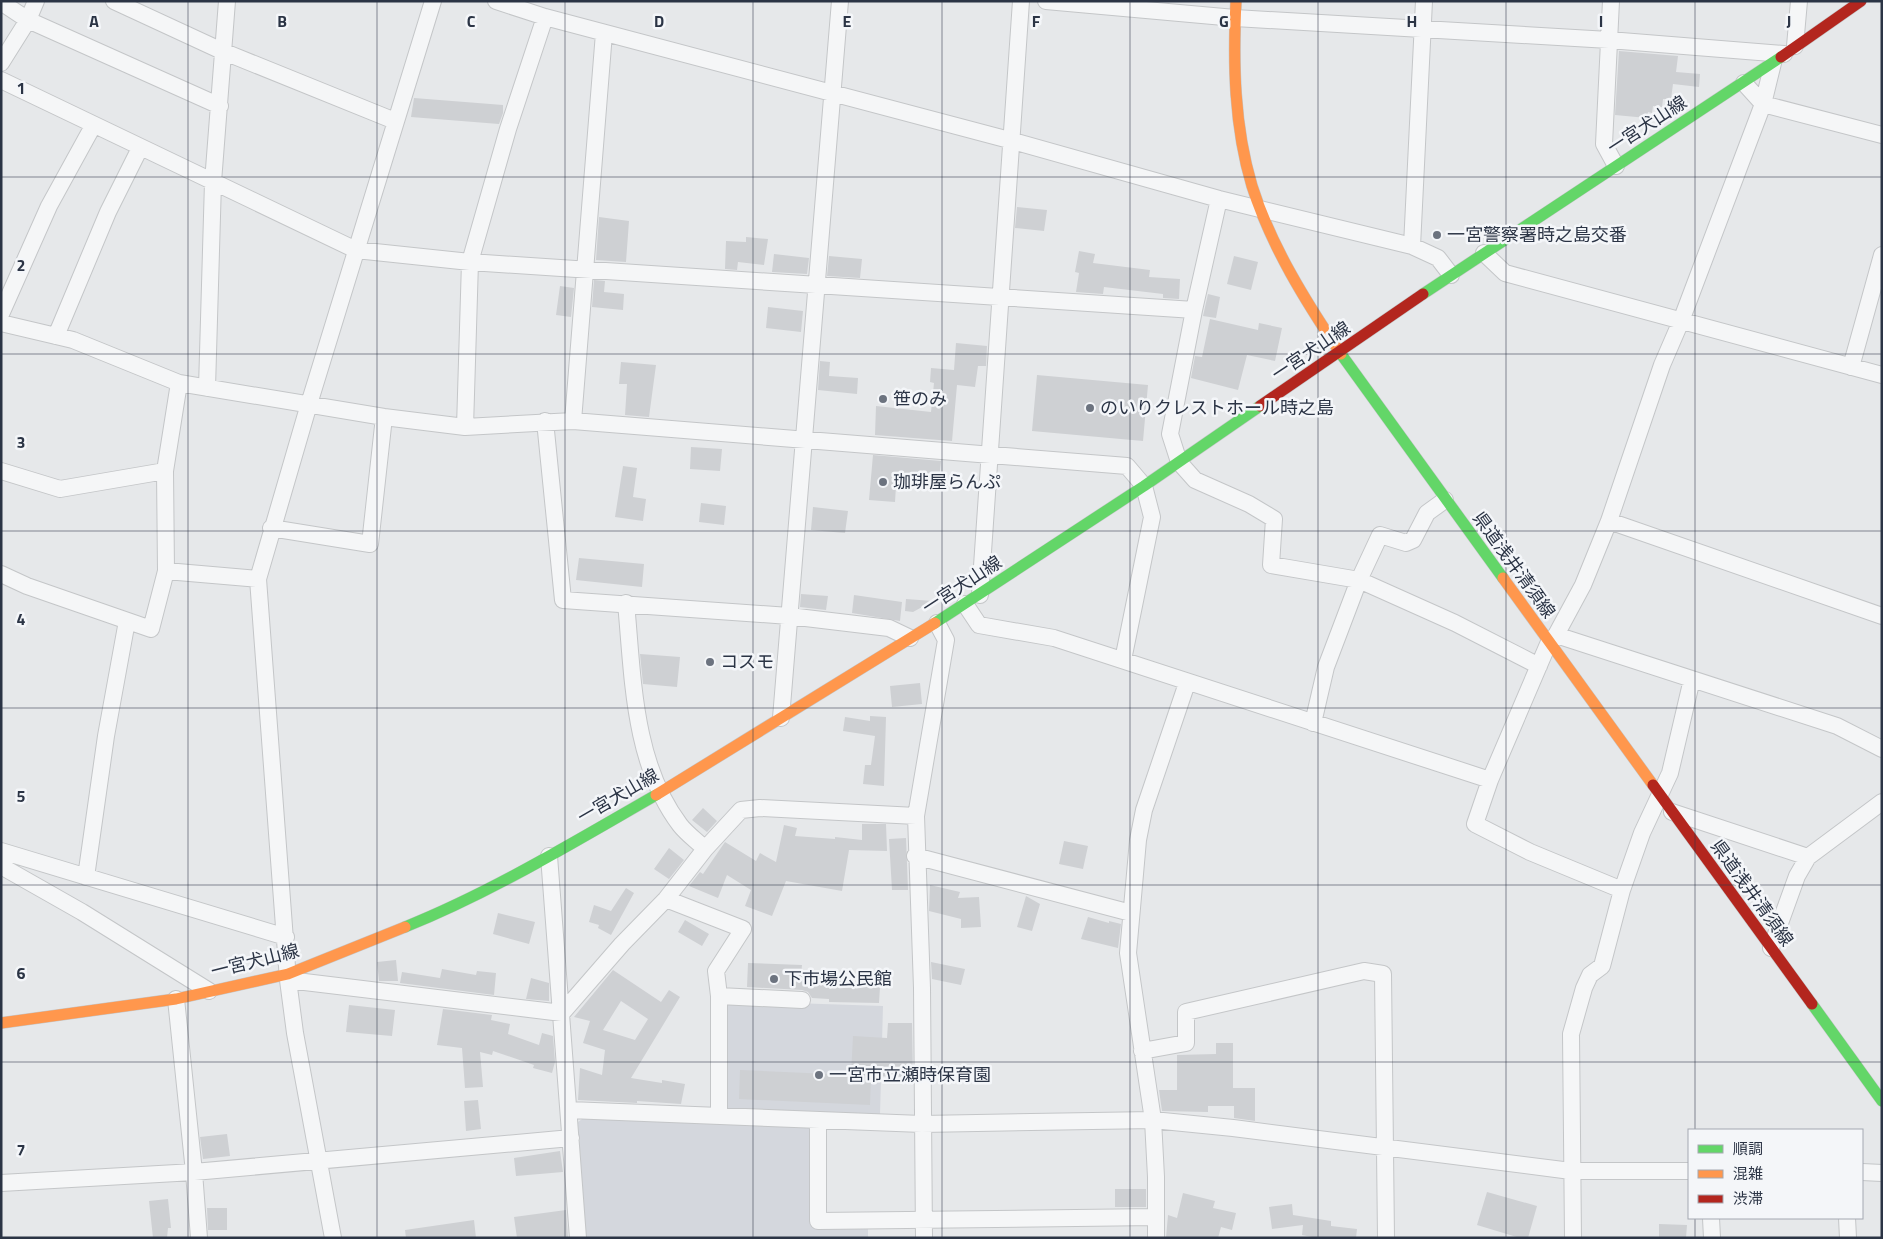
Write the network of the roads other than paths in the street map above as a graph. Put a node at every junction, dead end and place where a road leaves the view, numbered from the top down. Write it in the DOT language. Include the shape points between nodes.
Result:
graph roads {
  1 [pos="36,1"];
  2 [pos="114,1"];
  3 [pos="227,1"];
  4 [pos="433,1"];
  5 [pos="496,1"];
  6 [pos="840,1"];
  7 [pos="1021,1"];
  8 [pos="1046,1"];
  9 [pos="1236,1"];
  10 [pos="1424,1"];
  11 [pos="1610,1"];
  12 [pos="1799,1"];
  13 [pos="1861,1"];
  14 [pos="1,2"];
  15 [pos="544,17"];
  16 [pos="1235,18"];
  17 [pos="28,20"];
  18 [pos="1423,29"];
  19 [pos="604,33"];
  20 [pos="1609,40"];
  21 [pos="222,50"];
  22 [pos="1784,55"];
  23 [pos="1,63"];
  24 [pos="1,80"];
  25 [pos="1744,83"];
  26 [pos="833,92"];
  27 [pos="1763,104"];
  28 [pos="220,106"];
  29 [pos="395,121"];
  30 [pos="93,126"];
  31 [pos="1882,135"];
  32 [pos="1012,140"];
  33 [pos="140,148"];
  34 [pos="1616,166"];
  35 [pos="213,182"];
  36 [pos="1220,199"];
  37 [pos="1260,210"];
  38 [pos="1412,246"];
  39 [pos="356,250"];
  40 [pos="1484,253"];
  41 [pos="1882,255"];
  42 [pos="470,262"];
  43 [pos="586,268"];
  44 [pos="1451,275"];
  45 [pos="818,286"];
  46 [pos="999,298"];
  47 [pos="1194,310"];
  48 [pos="1,314"];
  49 [pos="1681,321"];
  50 [pos="1,323"];
  51 [pos="56,336"];
  52 [pos="1340,353"];
  53 [pos="1851,367"];
  54 [pos="1882,374"];
  55 [pos="179,383"];
  56 [pos="207,388"];
  57 [pos="308,404"];
  58 [pos="384,417"];
  59 [pos="545,421"];
  60 [pos="573,421"];
  61 [pos="465,427"];
  62 [pos="805,439"];
  63 [pos="989,454"];
  64 [pos="1179,462"];
  65 [pos="1,471"];
  66 [pos="165,471"];
  67 [pos="1144,486"];
  68 [pos="1445,500"];
  69 [pos="1610,521"];
  70 [pos="271,528"];
  71 [pos="166,571"];
  72 [pos="1,574"];
  73 [pos="258,579"];
  74 [pos="1359,580"];
  75 [pos="980,595"];
  76 [pos="626,603"];
  77 [pos="965,604"];
  78 [pos="789,616"];
  79 [pos="1882,616"];
  80 [pos="127,621"];
  81 [pos="937,623"];
  82 [pos="910,638"];
  83 [pos="1553,638"];
  84 [pos="1123,660"];
  85 [pos="1539,666"];
  86 [pos="1692,679"];
  87 [pos="1187,683"];
  88 [pos="780,718"];
  89 [pos="1313,723"];
  90 [pos="1882,749"];
  91 [pos="1490,780"];
  92 [pos="661,792"];
  93 [pos="1661,796"];
  94 [pos="1882,802"];
  95 [pos="1672,812"];
  96 [pos="916,816"];
  97 [pos="705,849"];
  98 [pos="1,851"];
  99 [pos="549,856"];
  100 [pos="915,856"];
  101 [pos="1808,857"];
  102 [pos="1,866"];
  103 [pos="86,877"];
  104 [pos="1622,890"];
  105 [pos="666,899"];
  106 [pos="1131,913"];
  107 [pos="286,937"];
  108 [pos="1771,948"];
  109 [pos="288,977"];
  110 [pos="209,991"];
  111 [pos="719,996"];
  112 [pos="176,999"];
  113 [pos="802,1000"];
  114 [pos="562,1014"];
  115 [pos="1,1023"];
  116 [pos="1142,1051"];
  117 [pos="1882,1101"];
  118 [pos="569,1110"];
  119 [pos="719,1116"];
  120 [pos="818,1120"];
  121 [pos="1153,1120"];
  122 [pos="922,1124"];
  123 [pos="571,1138"];
  124 [pos="1385,1149"];
  125 [pos="319,1159"];
  126 [pos="1571,1171"];
  127 [pos="1688,1171"];
  128 [pos="194,1172"];
  129 [pos="1863,1172"];
  130 [pos="1882,1173"];
  131 [pos="1,1183"];
  132 [pos="1156,1217"];
  133 [pos="924,1219"];
  134 [pos="1711,1219"];
  135 [pos="1847,1219"];
  136 [pos="199,1238"];
  137 [pos="333,1238"];
  138 [pos="578,1238"];
  139 [pos="924,1238"];
  140 [pos="1156,1238"];
  141 [pos="1386,1238"];
  142 [pos="1573,1238"];
  143 [pos="1712,1238"];
  144 [pos="1848,1238"];
  1 -- 17 [label="street"];
  2 -- 21 [label="street"];
  3 -- 21 [label="street"];
  4 -- 29 [label="street"];
  5 -- 15 [label="street"];
  6 -- 26 [label="street"];
  7 -- 32 [label="street"];
  8 -- 16 [label="street"];
  9 -- 16 [label="main road, 県道浅井清須線"];
  10 -- 18 [label="street"];
  11 -- 20 [label="street"];
  12 -- 22 [label="street"];
  13 -- 22 [label="main road, 一宮犬山線"];
  14 -- 17 [label="street"];
  15 -- 19 [label="street"];
  15 -- 42 [label="street"];
  16 -- 18 [label="street"];
  16 -- 37 [label="main road, 県道浅井清須線" via="1237,102 1247,162"];
  17 -- 23 [label="street"];
  17 -- 28 [label="street"];
  18 -- 20 [label="street"];
  18 -- 38 [label="street"];
  19 -- 26 [label="street"];
  19 -- 43 [label="street"];
  20 -- 22 [label="street"];
  20 -- 34 [label="street" via="1604,144"];
  21 -- 28 [label="street"];
  21 -- 29 [label="street"];
  22 -- 25 [label="main road, 一宮犬山線"];
  22 -- 27 [label="street"];
  24 -- 30 [label="street"];
  25 -- 27 [label="street"];
  25 -- 34 [label="main road, 一宮犬山線"];
  26 -- 32 [label="street"];
  26 -- 45 [label="street"];
  27 -- 31 [label="street"];
  27 -- 49 [label="street"];
  28 -- 35 [label="street"];
  29 -- 39 [label="street"];
  30 -- 33 [label="street"];
  30 -- 48 [label="street" via="49,206"];
  32 -- 36 [label="street"];
  32 -- 46 [label="street"];
  33 -- 35 [label="street"];
  33 -- 51 [label="street" via="108,212"];
  34 -- 40 [label="main road, 一宮犬山線"];
  35 -- 39 [label="street"];
  35 -- 56 [label="street"];
  36 -- 37 [label="street"];
  36 -- 47 [label="street"];
  37 -- 38 [label="street"];
  37 -- 52 [label="main road, 県道浅井清須線" via="1287,268"];
  38 -- 44 [label="street" via="1438,258"];
  39 -- 42 [label="street"];
  39 -- 57 [label="street"];
  40 -- 44 [label="main road, 一宮犬山線"];
  40 -- 49 [label="street" via="1505,273"];
  41 -- 53 [label="street"];
  42 -- 43 [label="street"];
  42 -- 61 [label="street"];
  43 -- 45 [label="street"];
  43 -- 60 [label="street"];
  44 -- 52 [label="main road, 一宮犬山線"];
  45 -- 46 [label="street"];
  45 -- 62 [label="street"];
  46 -- 47 [label="street"];
  46 -- 63 [label="street"];
  47 -- 64 [label="street" via="1170,434"];
  49 -- 53 [label="street"];
  49 -- 69 [label="street" via="1642,419"];
  50 -- 51 [label="street"];
  51 -- 55 [label="street"];
  52 -- 64 [label="main road, 一宮犬山線"];
  52 -- 68 [label="main road, 県道浅井清須線"];
  53 -- 54 [label="street"];
  55 -- 56 [label="street"];
  55 -- 66 [label="street"];
  56 -- 57 [label="street"];
  57 -- 58 [label="street"];
  57 -- 70 [label="street"];
  58 -- 61 [label="street"];
  58 -- 70 [label="street" via="370,544"];
  59 -- 60 [label="street"];
  59 -- 61 [label="street"];
  59 -- 76 [label="street" via="563,600"];
  60 -- 62 [label="street"];
  62 -- 63 [label="street"];
  62 -- 78 [label="street"];
  63 -- 67 [label="street" via="1127,466"];
  63 -- 75 [label="street"];
  64 -- 67 [label="main road, 一宮犬山線"];
  64 -- 74 [label="street" via="1195,480 1274,518 1270,564"];
  65 -- 66 [label="street" via="60,488"];
  66 -- 71 [label="street"];
  67 -- 75 [label="main road, 一宮犬山線"];
  67 -- 84 [label="street" via="1152,517"];
  68 -- 74 [label="street" via="1427,513 1413,540 1406,542 1380,535"];
  68 -- 83 [label="main road, 県道浅井清須線"];
  69 -- 79 [label="street"];
  69 -- 83 [label="street" via="1583,585"];
  70 -- 73 [label="street"];
  71 -- 73 [label="street"];
  71 -- 80 [label="street" via="151,629"];
  72 -- 80 [label="street"];
  73 -- 107 [label="street"];
  74 -- 85 [label="street" via="1455,623"];
  74 -- 89 [label="street" via="1326,668"];
  75 -- 77 [label="main road, 一宮犬山線"];
  76 -- 78 [label="street"];
  76 -- 92 [label="street" via="640,734"];
  77 -- 81 [label="main road, 一宮犬山線"];
  77 -- 84 [label="street" via="979,625 1054,638"];
  78 -- 82 [label="street" via="888,628"];
  78 -- 88 [label="street"];
  80 -- 103 [label="street"];
  81 -- 82 [label="main road, 一宮犬山線"];
  81 -- 96 [label="street" via="946,640"];
  82 -- 88 [label="main road, 一宮犬山線"];
  83 -- 85 [label="street"];
  83 -- 86 [label="street"];
  83 -- 93 [label="main road, 県道浅井清須線"];
  84 -- 87 [label="street"];
  85 -- 91 [label="street"];
  86 -- 90 [label="street" via="1837,726"];
  86 -- 93 [label="street" via="1670,773"];
  87 -- 89 [label="street"];
  87 -- 106 [label="street" via="1144,810"];
  88 -- 92 [label="main road, 一宮犬山線"];
  89 -- 91 [label="street"];
  91 -- 104 [label="street" via="1475,824 1530,852"];
  92 -- 97 [label="street" via="680,825"];
  92 -- 99 [label="main road, 一宮犬山線"];
  93 -- 95 [label="main road, 県道浅井清須線"];
  93 -- 104 [label="street" via="1642,833"];
  94 -- 101 [label="street"];
  95 -- 101 [label="street"];
  95 -- 108 [label="main road, 県道浅井清須線"];
  96 -- 97 [label="street" via="760,808 741,810"];
  96 -- 100 [label="street"];
  97 -- 105 [label="street"];
  98 -- 103 [label="street"];
  99 -- 109 [label="main road, 一宮犬山線" via="432,916"];
  99 -- 114 [label="street"];
  100 -- 106 [label="street"];
  100 -- 122 [label="street" via="922,988"];
  101 -- 108 [label="street" via="1797,876"];
  102 -- 110 [label="street"];
  103 -- 107 [label="street"];
  104 -- 126 [label="street" via="1602,966 1590,975 1584,988 1571,1034"];
  105 -- 111 [label="street" via="743,929 716,971"];
  105 -- 114 [label="street"];
  106 -- 116 [label="street" via="1128,953"];
  107 -- 109 [label="street"];
  108 -- 117 [label="main road, 県道浅井清須線"];
  109 -- 110 [label="main road, 一宮犬山線"];
  109 -- 114 [label="street"];
  109 -- 125 [label="street" via="295,1034"];
  110 -- 112 [label="main road, 一宮犬山線"];
  111 -- 113 [label="street"];
  111 -- 119 [label="street"];
  112 -- 115 [label="main road, 一宮犬山線"];
  112 -- 128 [label="street"];
  114 -- 118 [label="street"];
  116 -- 121 [label="street"];
  116 -- 124 [label="street" via="1186,1044 1186,1012 1364,971 1383,974"];
  118 -- 119 [label="street"];
  118 -- 123 [label="street"];
  119 -- 120 [label="street"];
  120 -- 122 [label="street"];
  120 -- 133 [label="street" via="818,1221"];
  121 -- 122 [label="street"];
  121 -- 124 [label="street"];
  121 -- 132 [label="street"];
  122 -- 133 [label="street"];
  123 -- 125 [label="street"];
  123 -- 138 [label="street"];
  124 -- 126 [label="street"];
  124 -- 141 [label="street"];
  125 -- 128 [label="street"];
  125 -- 137 [label="street"];
  126 -- 127 [label="street"];
  126 -- 142 [label="street"];
  128 -- 131 [label="street"];
  128 -- 136 [label="street"];
  129 -- 130 [label="street"];
  132 -- 133 [label="street"];
  132 -- 140 [label="street"];
  133 -- 139 [label="street"];
  134 -- 143 [label="street"];
  135 -- 144 [label="street"];
}
